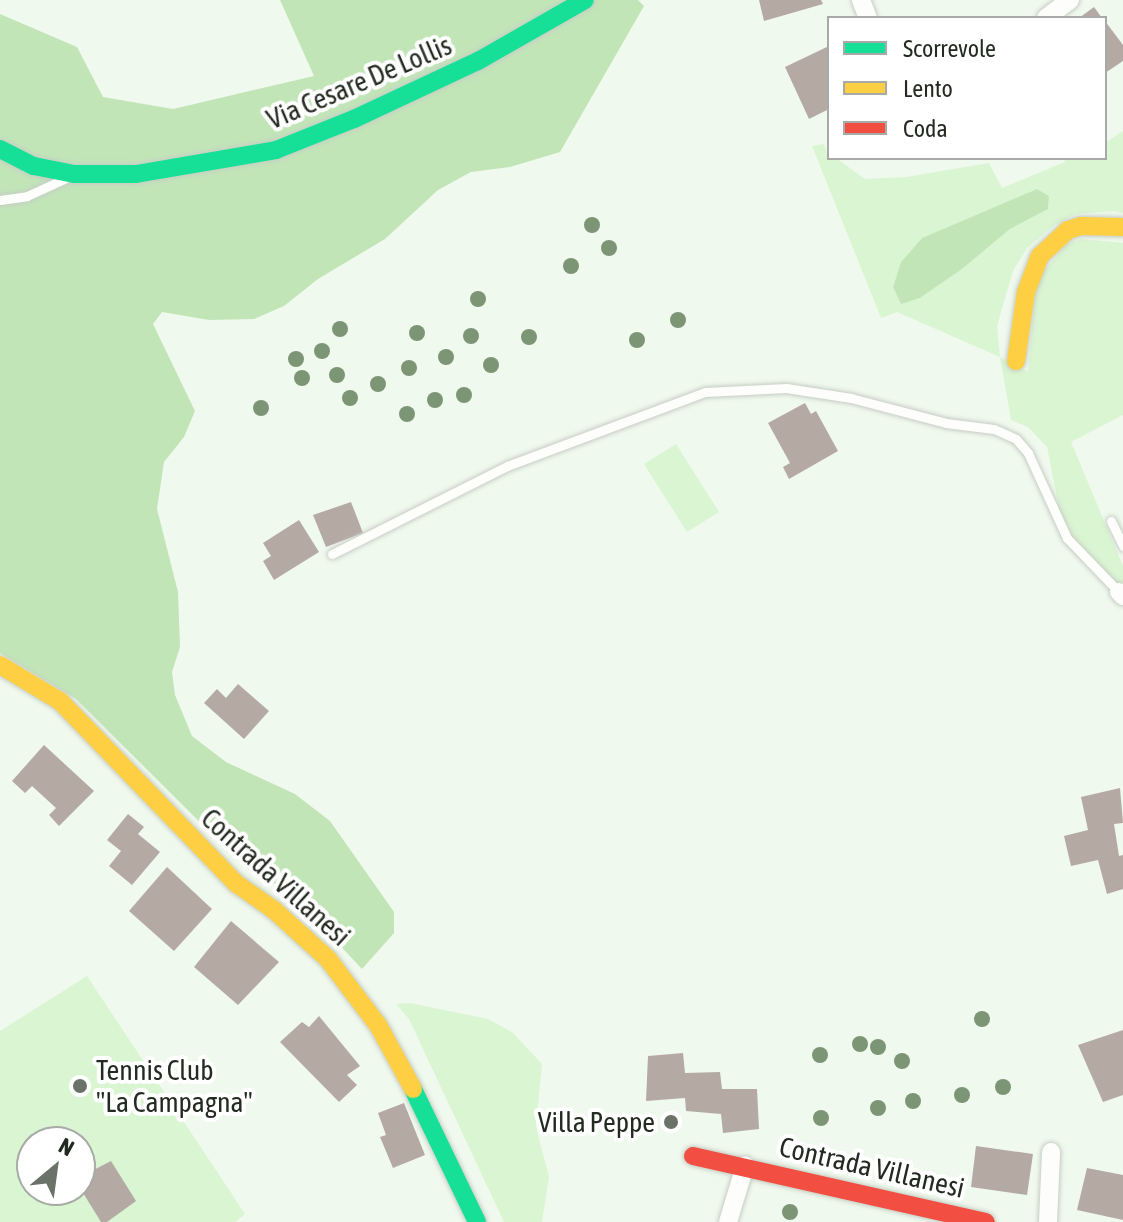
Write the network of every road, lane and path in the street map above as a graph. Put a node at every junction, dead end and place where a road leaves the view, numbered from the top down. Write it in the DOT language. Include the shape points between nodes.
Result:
graph roads {
  1 [pos="585,0"];
  2 [pos="1070,0"];
  3 [pos="1049,16"];
  4 [pos="0,149"];
  5 [pos="74,174"];
  6 [pos="0,200"];
  7 [pos="1123,227"];
  8 [pos="1016,361"];
  9 [pos="1111,521"];
  10 [pos="1123,546"];
  11 [pos="332,554"];
  12 [pos="1121,594"];
  13 [pos="0,665"];
  14 [pos="1051,1152"];
  15 [pos="693,1156"];
  16 [pos="745,1166"];
  17 [pos="477,1222"];
  18 [pos="728,1222"];
  19 [pos="986,1222"];
  20 [pos="1048,1222"];
  1 -- 5 [label="street, Via Cesare De Lollis" via="478,61 276,150 136,174"];
  2 -- 3 [label="street"];
  4 -- 5 [label="street, Via Cesare De Lollis" via="34,166"];
  5 -- 6 [label="lane" via="27,196"];
  7 -- 8 [label="street" via="1068,230 1040,256 1026,292"];
  9 -- 10 [label="lane"];
  11 -- 12 [label="lane" via="507,466 705,392 786,388 994,429 1016,439 1028,453 1067,538"];
  13 -- 17 [label="street, Contrada Villanesi" via="60,701 237,884 328,959 405,1071"];
  14 -- 20 [label="street"];
  15 -- 16 [label="street, Contrada Villanesi"];
  16 -- 18 [label="street, Contrada Villanesi"];
  16 -- 19 [label="street, Contrada Villanesi"];
}
